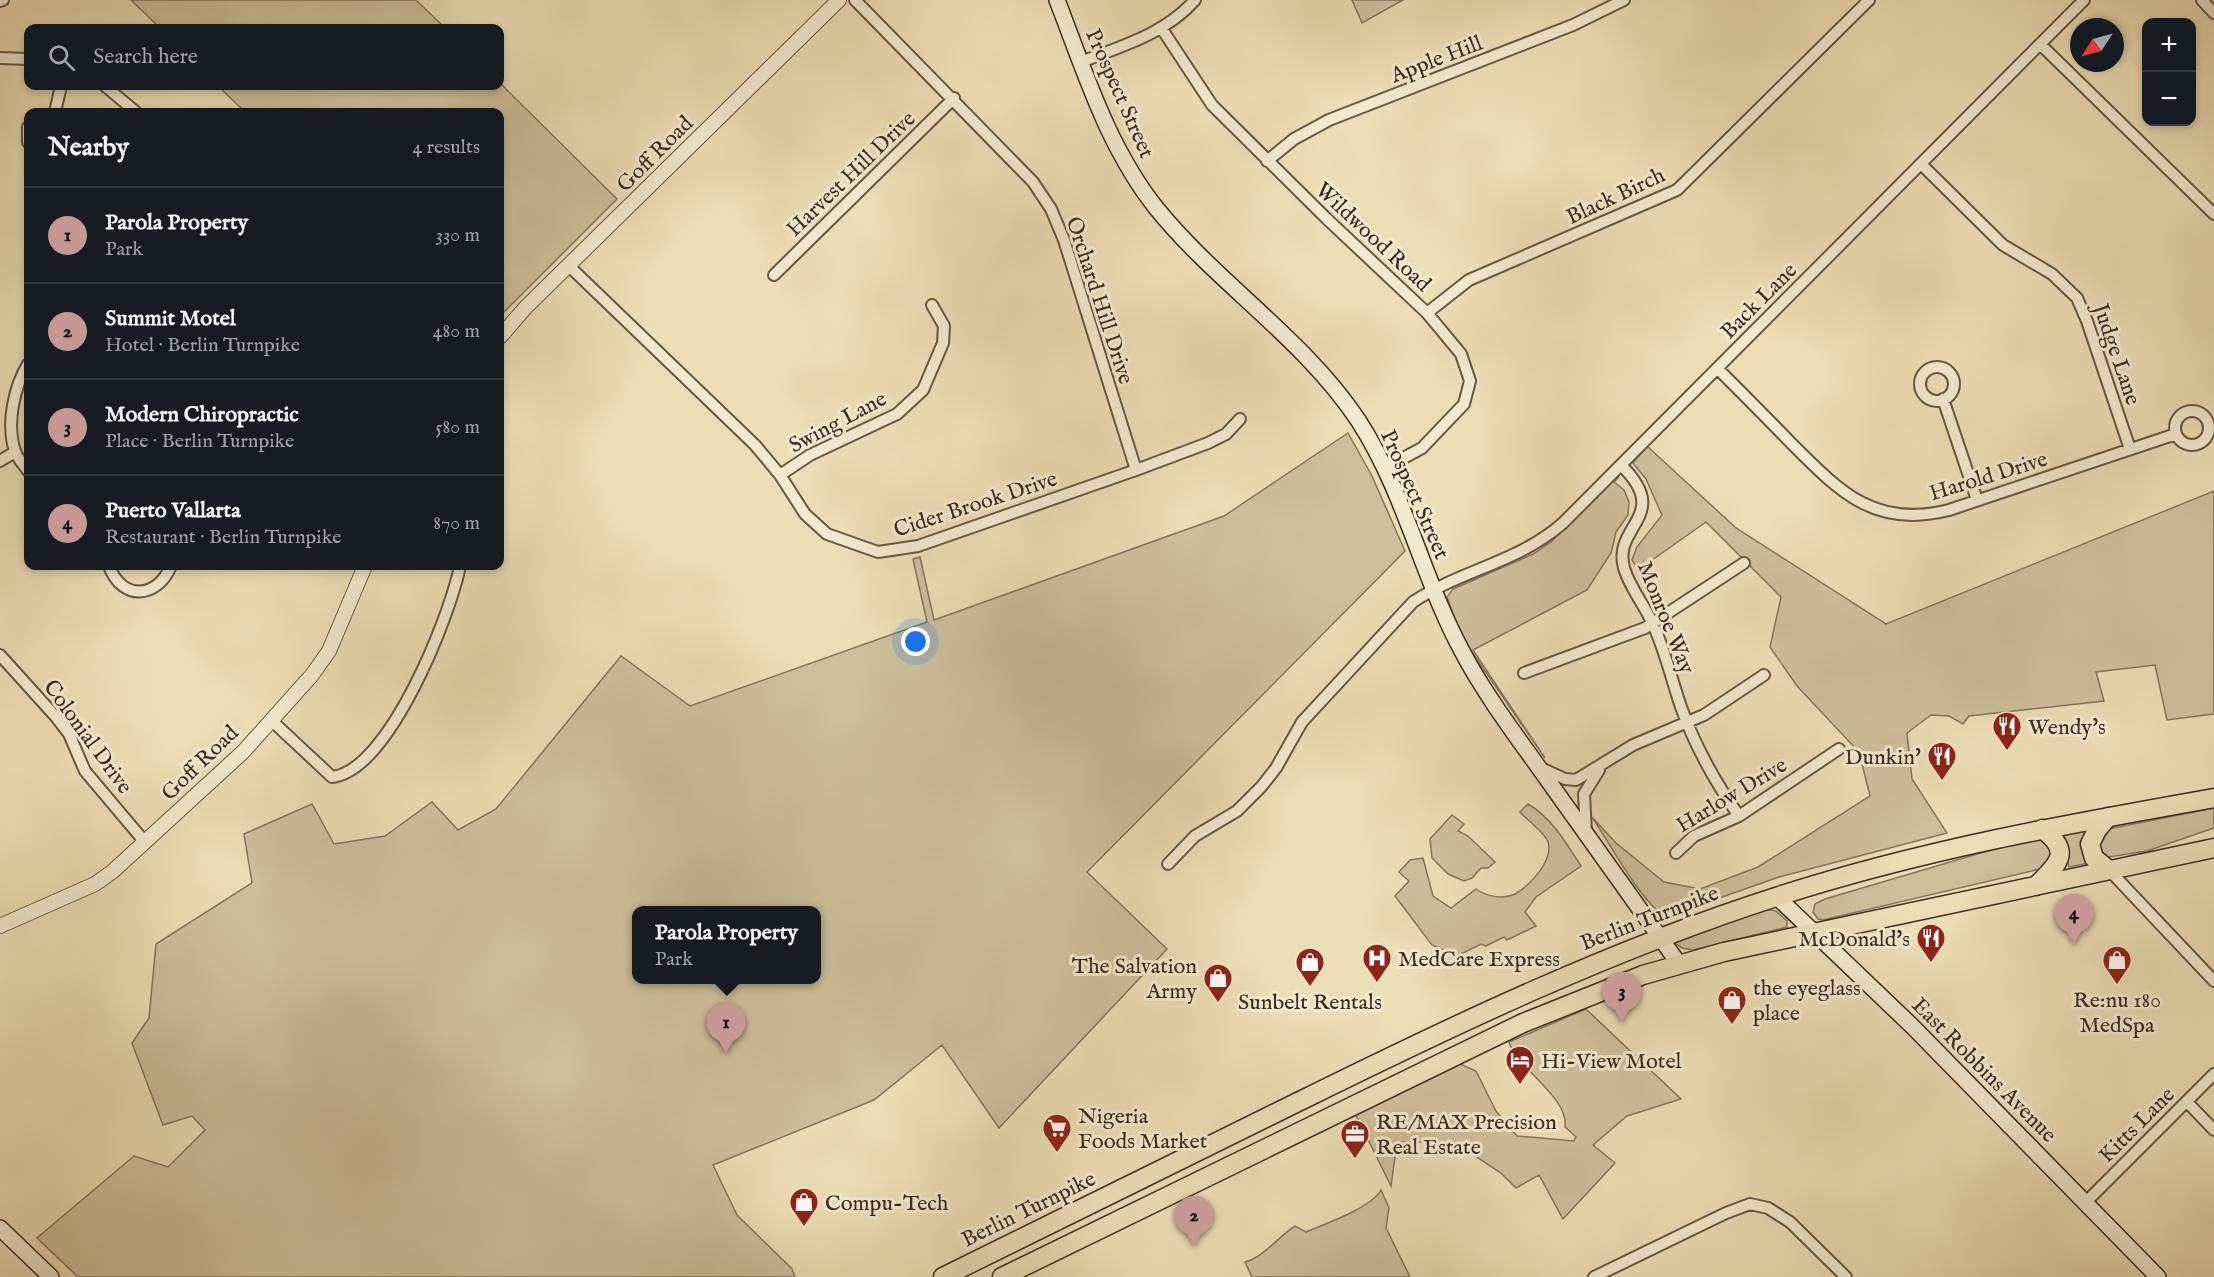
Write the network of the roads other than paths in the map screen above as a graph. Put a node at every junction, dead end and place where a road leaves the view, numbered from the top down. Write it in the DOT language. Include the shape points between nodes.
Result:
graph roads {
  1 [pos="839,0"];
  2 [pos="855,0"];
  3 [pos="1057,0"];
  4 [pos="1195,0"];
  5 [pos="1624,0"];
  6 [pos="1869,0"];
  7 [pos="2084,0"];
  8 [pos="2202,0"];
  9 [pos="2214,13"];
  10 [pos="1162,29"];
  11 [pos="2040,44"];
  12 [pos="0,58"];
  13 [pos="24,59"];
  14 [pos="1081,62"];
  15 [pos="60,90"];
  16 [pos="110,90"];
  17 [pos="954,98"];
  18 [pos="57,108"];
  19 [pos="131,108"];
  20 [pos="1267,161"];
  21 [pos="1921,164"];
  22 [pos="2214,214"];
  23 [pos="570,267"];
  24 [pos="774,275"];
  25 [pos="932,305"];
  26 [pos="1427,313"];
  27 [pos="504,333"];
  28 [pos="1717,368"];
  29 [pos="24,373"];
  30 [pos="1943,399"];
  31 [pos="1240,419"];
  32 [pos="2176,434"];
  33 [pos="2130,449"];
  34 [pos="15,452"];
  35 [pos="0,461"];
  36 [pos="24,465"];
  37 [pos="1621,465"];
  38 [pos="1385,468"];
  39 [pos="1136,470"];
  40 [pos="780,475"];
  41 [pos="1977,500"];
  42 [pos="1744,562"];
  43 [pos="112,570"];
  44 [pos="169,570"];
  45 [pos="362,570"];
  46 [pos="459,570"];
  47 [pos="1433,590"];
  48 [pos="1653,623"];
  49 [pos="0,655"];
  50 [pos="1524,674"];
  51 [pos="1764,675"];
  52 [pos="271,720"];
  53 [pos="1687,723"];
  54 [pos="1839,749"];
  55 [pos="1605,763"];
  56 [pos="1538,767"];
  57 [pos="2214,798"];
  58 [pos="1739,816"];
  59 [pos="2109,817"];
  60 [pos="2042,829"];
  61 [pos="1586,835"];
  62 [pos="144,841"];
  63 [pos="2214,848"];
  64 [pos="1676,853"];
  65 [pos="1168,864"];
  66 [pos="2109,870"];
  67 [pos="2036,886"];
  68 [pos="1777,897"];
  69 [pos="0,926"];
  70 [pos="1816,934"];
  71 [pos="1660,938"];
  72 [pos="1679,964"];
  73 [pos="2214,981"];
  74 [pos="2214,1074"];
  75 [pos="1334,1084"];
  76 [pos="2187,1102"];
  77 [pos="1348,1110"];
  78 [pos="2214,1130"];
  79 [pos="2086,1202"];
  80 [pos="0,1228"];
  81 [pos="2152,1275"];
  82 [pos="51,1277"];
  83 [pos="943,1277"];
  84 [pos="1002,1277"];
  85 [pos="1594,1277"];
  86 [pos="1846,1277"];
  1 -- 23 [label="street, Goff Road"];
  2 -- 17 [label="street, Orchard Hill Drive"];
  3 -- 14 [label="main road, Prospect Street"];
  4 -- 10 [label="street"];
  5 -- 20 [label="street, Apple Hill" via="1573,25 1329,120 1294,139"];
  6 -- 26 [label="street, Black Birch" via="1677,190 1469,280"];
  7 -- 11 [label="street, Back Lane"];
  8 -- 9 [label="street"];
  10 -- 14 [label="street"];
  10 -- 20 [label="street, Wildwood Road" via="1212,105"];
  11 -- 21 [label="street, Back Lane"];
  11 -- 22 [label="street"];
  12 -- 13 [label="street"];
  14 -- 38 [label="main road, Prospect Street" via="1110,134 1145,194 1178,233 1334,390 1356,418"];
  15 -- 18 [label="street"];
  16 -- 19 [label="street"];
  17 -- 24 [label="street, Harvest Hill Drive"];
  17 -- 39 [label="street, Orchard Hill Drive" via="1033,182 1051,209"];
  20 -- 26 [label="street, Wildwood Road"];
  21 -- 28 [label="street, Back Lane"];
  21 -- 33 [label="street, Judge Lane" via="2002,245 2052,274 2077,298"];
  23 -- 27 [label="street, Goff Road"];
  23 -- 40 [label="street, Cider Brook Drive" via="755,446"];
  25 -- 40 [label="street, Swing Lane" via="944,326 943,343 923,390 897,414 810,455"];
  26 -- 38 [label="street, Wildwood Road" via="1461,354 1470,381 1464,404 1422,448"];
  28 -- 37 [label="street, Back Lane"];
  28 -- 41 [label="street, Harold Drive" via="1833,484 1862,504 1886,513 1911,516 1937,513"];
  29 -- 34 [label="street" via="15,393"];
  30 -- 41 [label="street"];
  31 -- 39 [label="street, Cider Brook Drive" via="1226,434 1208,443"];
  32 -- 33 [label="street, Harold Drive"];
  33 -- 41 [label="street, Harold Drive"];
  34 -- 35 [label="street"];
  34 -- 36 [label="street"];
  37 -- 47 [label="street, Back Lane" via="1539,543"];
  37 -- 48 [label="street, Monroe Way" via="1635,479 1643,502 1641,516 1623,550 1623,566"];
  38 -- 47 [label="main road, Prospect Street"];
  39 -- 40 [label="street, Cider Brook Drive" via="918,546 878,552 827,534 805,514"];
  42 -- 48 [label="street"];
  43 -- 44 [label="street" via="120,583 142,592 159,586"];
  45 -- 52 [label="street, Goff Road" via="329,651"];
  46 -- 52 [label="street" via="422,672 390,730 357,765 343,776 332,777"];
  47 -- 56 [label="main road, Prospect Street" via="1472,669"];
  47 -- 65 [label="street, Back Lane" via="1405,611 1302,722 1261,787 1237,811 1195,836"];
  48 -- 50 [label="street"];
  48 -- 53 [label="street, Monroe Way"];
  49 -- 62 [label="street, Colonial Drive" via="56,717 69,734 85,771"];
  51 -- 53 [label="street"];
  52 -- 62 [label="street, Goff Road" via="204,790"];
  53 -- 55 [label="street" via="1633,745"];
  53 -- 58 [label="street, Monroe Way" via="1709,770"];
  54 -- 58 [label="street, Harlow Drive"];
  55 -- 56 [label="street" via="1571,781"];
  55 -- 61 [label="street" via="1584,794"];
  56 -- 61 [label="main road, Prospect Street"];
  57 -- 59 [label="highway, Berlin Turnpike"];
  58 -- 64 [label="street, Harlow Drive" via="1694,836"];
  59 -- 60 [label="highway, Berlin Turnpike"];
  59 -- 66 [label="highway" via="2090,844 2094,858"];
  60 -- 67 [label="highway" via="2053,837 2061,852 2060,861"];
  60 -- 68 [label="highway, Berlin Turnpike" via="1941,851"];
  61 -- 71 [label="main road, Prospect Street"];
  62 -- 69 [label="street, Goff Road" via="94,884"];
  63 -- 66 [label="highway"];
  66 -- 67 [label="highway"];
  66 -- 73 [label="street"];
  67 -- 70 [label="highway"];
  68 -- 70 [label="main road, East Robbins Avenue"];
  68 -- 71 [label="highway, Berlin Turnpike"];
  70 -- 72 [label="highway"];
  70 -- 79 [label="main road, East Robbins Avenue"];
  71 -- 72 [label="main road, Prospect Street"];
  71 -- 75 [label="highway, Berlin Turnpike" via="1514,997"];
  72 -- 77 [label="highway" via="1523,1023"];
  74 -- 76 [label="street, Kitts Lane"];
  75 -- 77 [label="highway"];
  75 -- 83 [label="highway, Berlin Turnpike"];
  76 -- 78 [label="street"];
  76 -- 79 [label="street, Kitts Lane"];
  77 -- 84 [label="highway"];
  79 -- 81 [label="main road, East Robbins Avenue"];
  80 -- 82 [label="main road"];
  85 -- 86 [label="street" via="1750,1204 1768,1208 1790,1222"];
}
